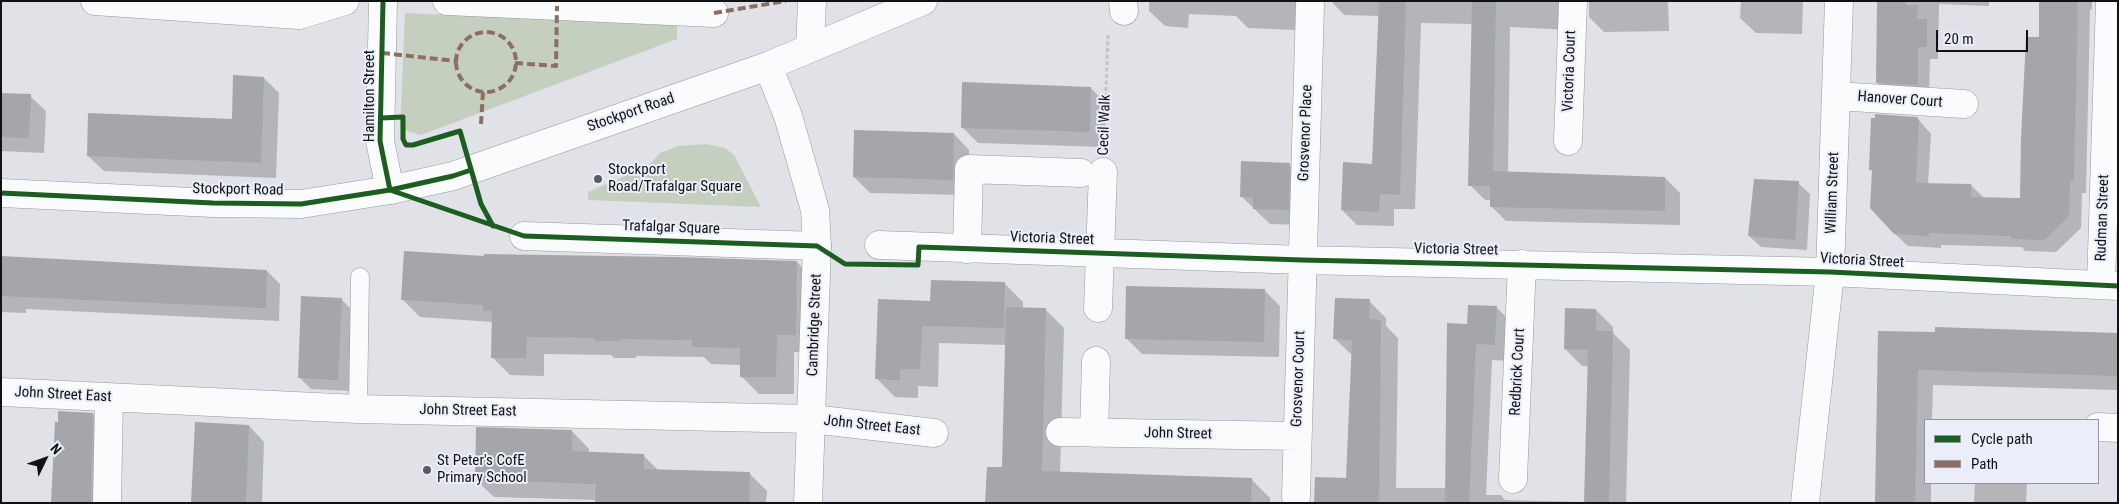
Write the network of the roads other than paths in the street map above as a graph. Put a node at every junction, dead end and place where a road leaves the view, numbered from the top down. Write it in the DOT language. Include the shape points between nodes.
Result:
graph roads {
  1 [pos="96,1"];
  2 [pos="346,1"];
  3 [pos="383,1"];
  4 [pos="447,1"];
  5 [pos="812,1"];
  6 [pos="923,1"];
  7 [pos="1573,1"];
  8 [pos="1839,1"];
  9 [pos="2110,1"];
  10 [pos="1310,5"];
  11 [pos="714,13"];
  12 [pos="810,48"];
  13 [pos="768,66"];
  14 [pos="1836,96"];
  15 [pos="1964,104"];
  16 [pos="1568,141"];
  17 [pos="390,190"];
  18 [pos="1,192"];
  19 [pos="524,236"];
  20 [pos="879,245"];
  21 [pos="817,246"];
  22 [pos="967,249"];
  23 [pos="1100,253"];
  24 [pos="1302,260"];
  25 [pos="1522,264"];
  26 [pos="1830,272"];
  27 [pos="360,277"];
  28 [pos="2109,286"];
  29 [pos="1098,308"];
  30 [pos="1096,361"];
  31 [pos="1,392"];
  32 [pos="109,398"];
  33 [pos="358,409"];
  34 [pos="812,419"];
  35 [pos="2099,427"];
  36 [pos="2118,428"];
  37 [pos="1060,432"];
  38 [pos="1094,432"];
  39 [pos="934,433"];
  40 [pos="1297,436"];
  41 [pos="1513,479"];
  42 [pos="1296,497"];
  43 [pos="108,503"];
  44 [pos="808,503"];
  45 [pos="1805,503"];
  1 -- 2 [label="main road" via="299,15"];
  3 -- 17 [label="main road, Hamilton Street" via="380,141"];
  4 -- 11 [label="main road"];
  5 -- 12 [label="main road"];
  6 -- 12 [label="main road, Stockport Road"];
  7 -- 16 [label="main road, Victoria Court"];
  8 -- 14 [label="main road, William Street"];
  9 -- 28 [label="main road, Rudman Street"];
  10 -- 24 [label="main road, Grosvenor Place"];
  12 -- 13 [label="main road, Stockport Road"];
  13 -- 17 [label="main road, Stockport Road" via="453,176"];
  13 -- 21 [label="main road, Cambridge Street" via="788,116 815,210"];
  14 -- 15 [label="main road, Hanover Court"];
  14 -- 26 [label="main road, William Street"];
  17 -- 18 [label="main road, Stockport Road" via="302,204 213,203"];
  19 -- 21 [label="main road, Trafalgar Square"];
  20 -- 22 [label="main road, Victoria Street"];
  21 -- 34 [label="main road, Cambridge Street"];
  22 -- 23 [label="main road, Victoria Street"];
  22 -- 23 [label="main road, Cecil Walk" via="969,169 1092,172"];
  23 -- 24 [label="main road, Victoria Street"];
  23 -- 29 [label="main road, Cecil Walk"];
  24 -- 25 [label="main road, Victoria Street"];
  24 -- 40 [label="main road, Grosvenor Court"];
  25 -- 26 [label="main road, Victoria Street"];
  25 -- 41 [label="main road, Redbrick Court"];
  26 -- 28 [label="main road, Victoria Street"];
  26 -- 45 [label="main road, William Street"];
  27 -- 33 [label="lane"];
  30 -- 38 [label="main road"];
  31 -- 32 [label="main road, John Street East"];
  32 -- 33 [label="main road, John Street East"];
  32 -- 43 [label="main road"];
  33 -- 34 [label="main road, John Street East"];
  34 -- 39 [label="main road, John Street East"];
  34 -- 44 [label="main road, Cambridge Street"];
  35 -- 36 [label="main road"];
  37 -- 38 [label="main road, John Street"];
  38 -- 40 [label="main road, John Street"];
  40 -- 42 [label="main road, Grosvenor Court"];
}
